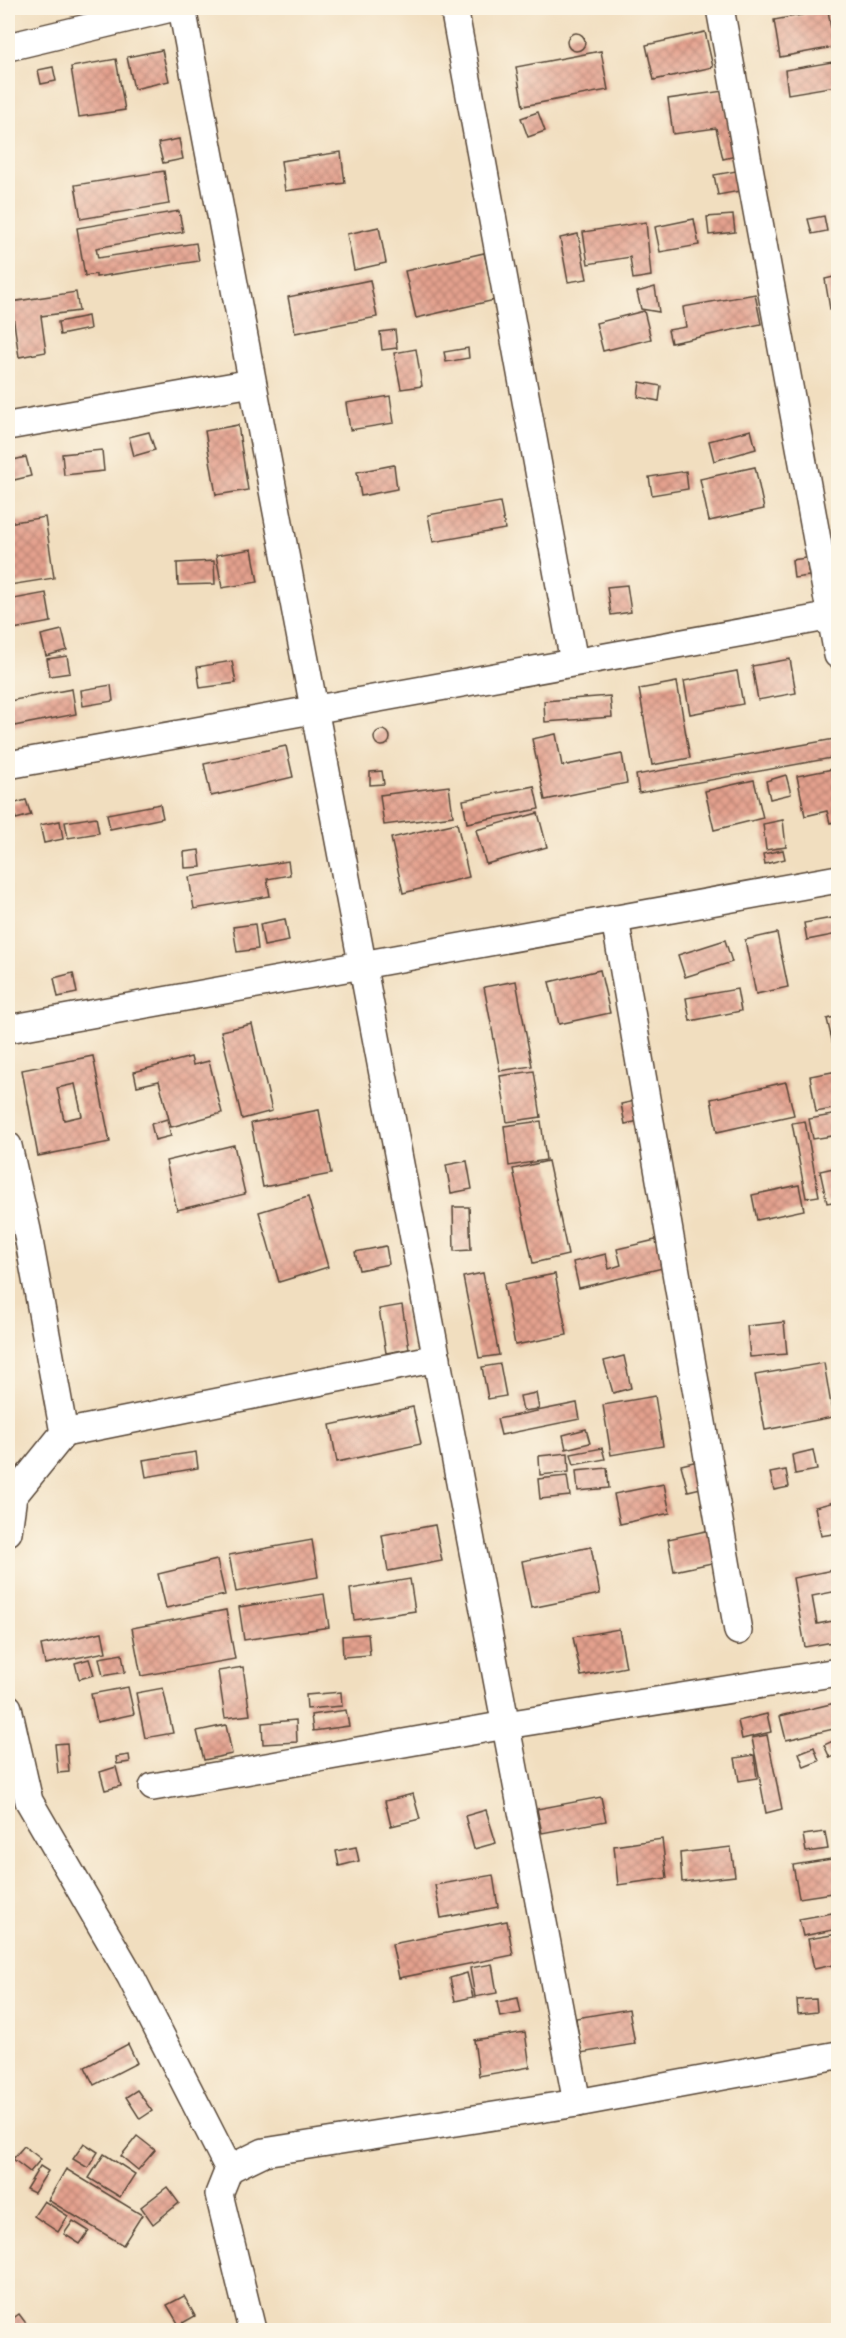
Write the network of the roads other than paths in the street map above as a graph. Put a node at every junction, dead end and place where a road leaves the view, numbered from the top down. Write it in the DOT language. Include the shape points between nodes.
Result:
graph roads {
  1 [pos="171,8"];
  2 [pos="182,8"];
  3 [pos="454,8"];
  4 [pos="720,8"];
  5 [pos="8,47"];
  6 [pos="252,383"];
  7 [pos="8,426"];
  8 [pos="835,615"];
  9 [pos="838,655"];
  10 [pos="574,662"];
  11 [pos="314,709"];
  12 [pos="8,765"];
  13 [pos="838,879"];
  14 [pos="615,919"];
  15 [pos="362,964"];
  16 [pos="8,1029"];
  17 [pos="8,1146"];
  18 [pos="437,1358"];
  19 [pos="64,1433"];
  20 [pos="8,1532"];
  21 [pos="738,1631"];
  22 [pos="838,1672"];
  23 [pos="8,1708"];
  24 [pos="506,1725"];
  25 [pos="153,1787"];
  26 [pos="838,2055"];
  27 [pos="577,2103"];
  28 [pos="229,2169"];
  29 [pos="252,2331"];
  1 -- 5 [label="street"];
  2 -- 6 [label="street"];
  3 -- 10 [label="street"];
  4 -- 8 [label="street"];
  6 -- 7 [label="street"];
  6 -- 11 [label="street"];
  8 -- 9 [label="street"];
  8 -- 10 [label="street"];
  10 -- 11 [label="street"];
  11 -- 12 [label="street"];
  11 -- 15 [label="street"];
  13 -- 14 [label="street"];
  14 -- 15 [label="street"];
  14 -- 21 [label="street"];
  15 -- 16 [label="street"];
  15 -- 18 [label="street"];
  17 -- 19 [label="street"];
  18 -- 19 [label="street"];
  18 -- 24 [label="street"];
  19 -- 20 [label="street" via="13,1496"];
  22 -- 24 [label="street"];
  23 -- 28 [label="street" via="28,1801 131,1977"];
  24 -- 25 [label="street"];
  24 -- 27 [label="street"];
  26 -- 27 [label="street"];
  27 -- 28 [label="street" via="264,2152"];
  28 -- 29 [label="street" via="219,2194"];
}
